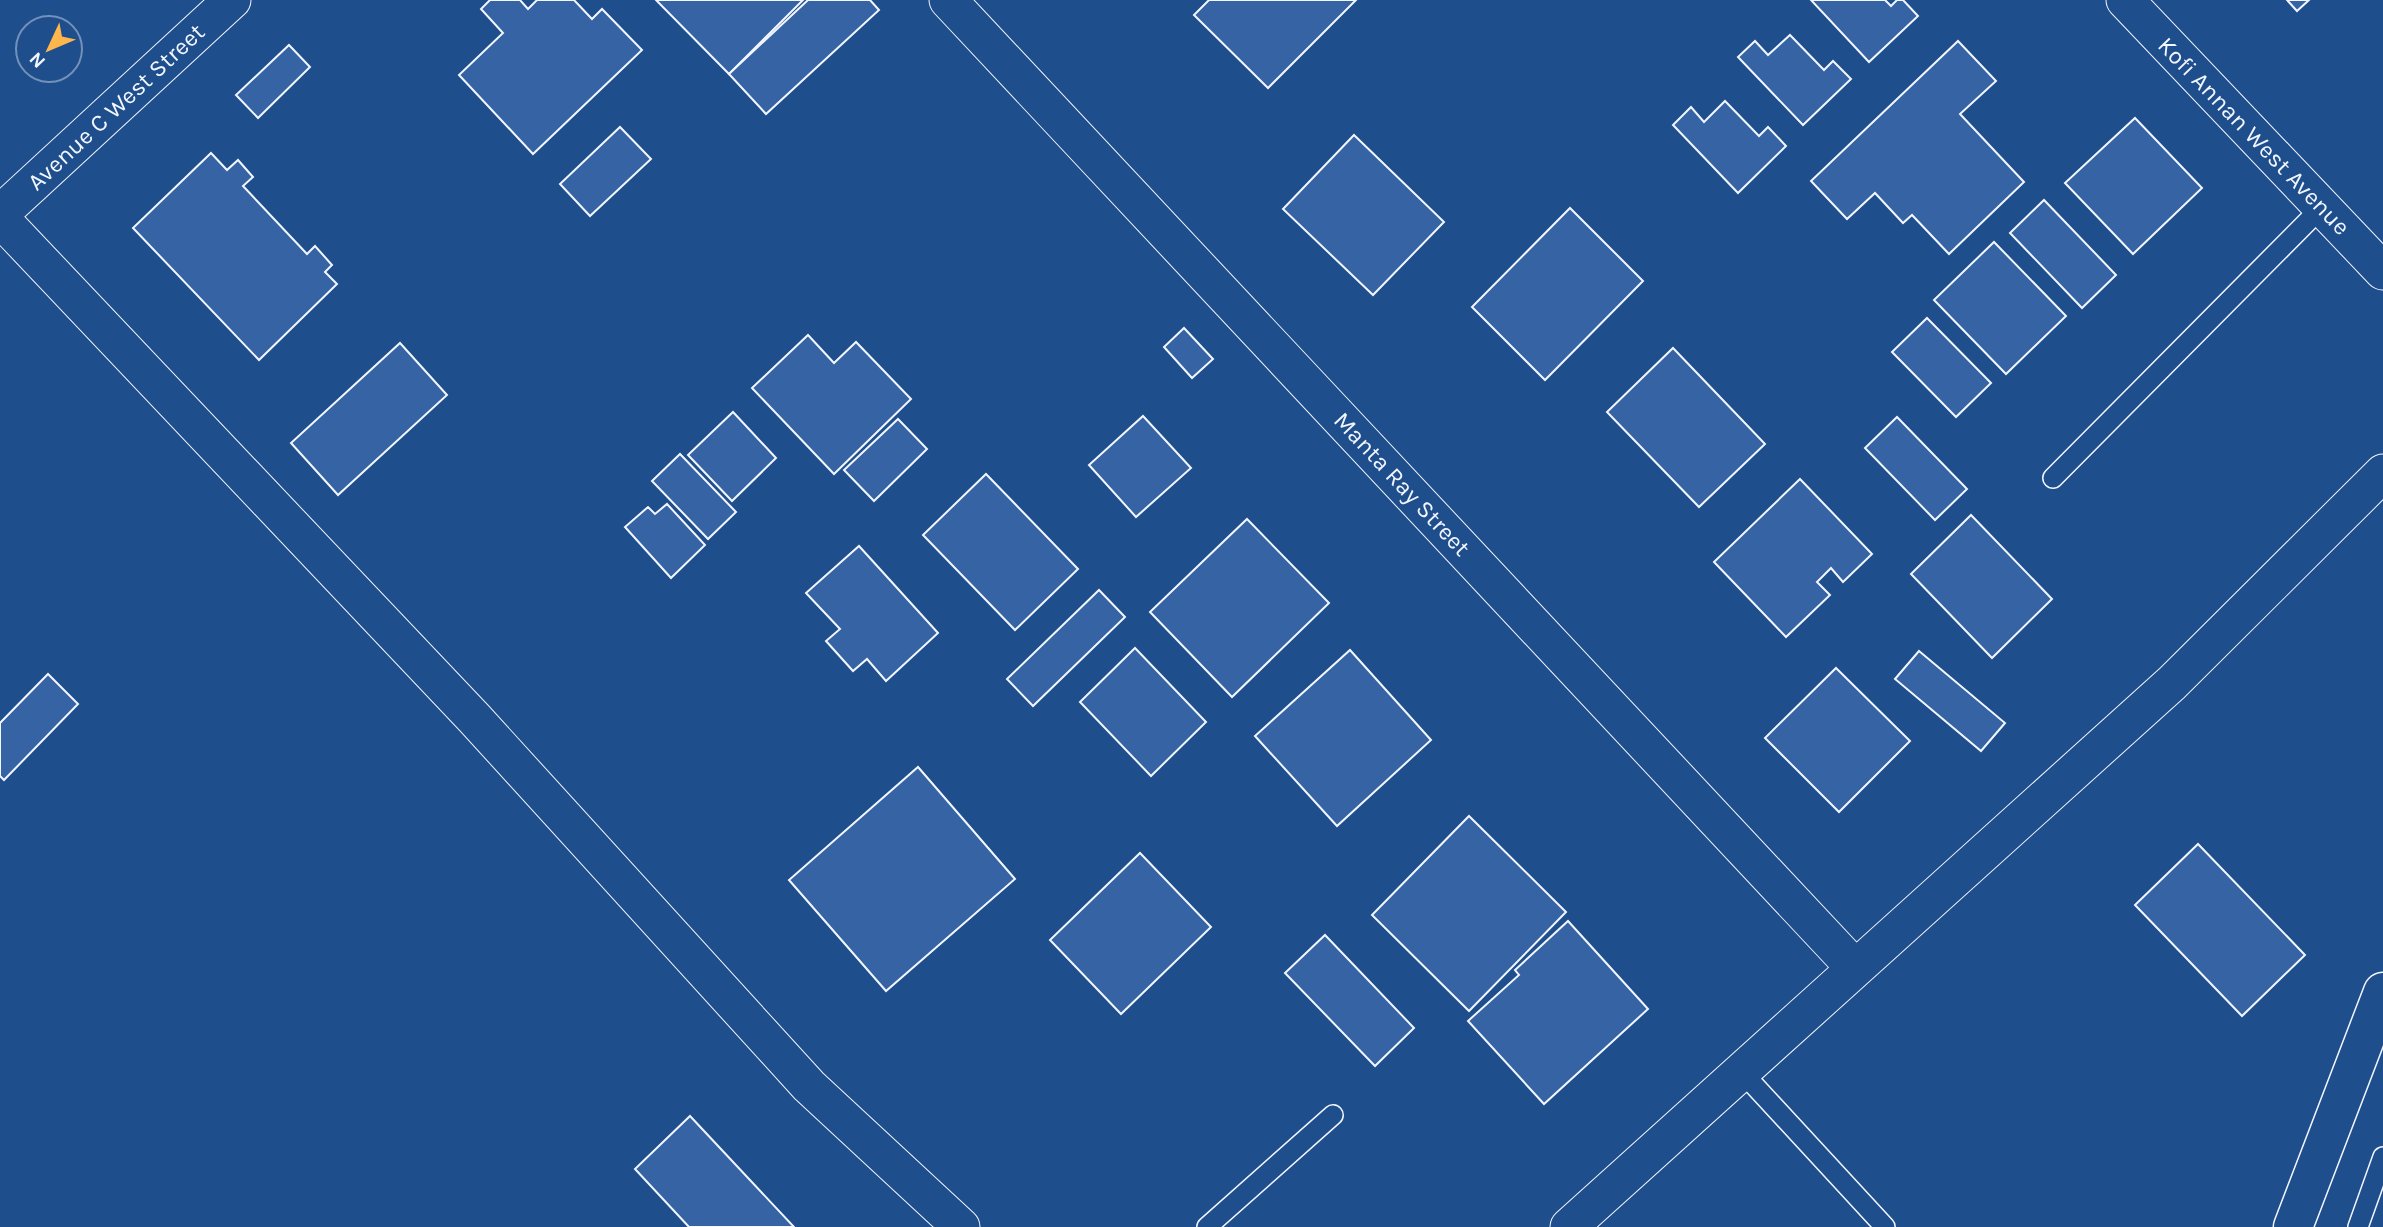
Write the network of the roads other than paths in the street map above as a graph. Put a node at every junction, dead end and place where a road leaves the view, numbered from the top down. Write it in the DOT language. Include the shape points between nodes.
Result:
graph roads {
  1 [pos="232,0"];
  2 [pos="948,0"];
  3 [pos="2124,0"];
  4 [pos="2322,207"];
  5 [pos="0,216"];
  6 [pos="2383,271"];
  7 [pos="2383,473"];
  8 [pos="2053,478"];
  9 [pos="1855,968"];
  10 [pos="2383,992"];
  11 [pos="2374,1046"];
  12 [pos="1741,1071"];
  13 [pos="1334,1115"];
  14 [pos="2383,1157"];
  15 [pos="961,1227"];
  16 [pos="1207,1227"];
  17 [pos="1569,1227"];
  18 [pos="1885,1227"];
  19 [pos="2293,1227"];
  20 [pos="2358,1227"];
  1 -- 5 [label="street, Avenue C West Street"];
  2 -- 9 [label="street, Manta Ray Street"];
  3 -- 4 [label="street, Kofi Annan West Avenue"];
  4 -- 6 [label="street, Kofi Annan West Avenue"];
  4 -- 8 [label="lane"];
  5 -- 15 [label="street" via="474,718 809,1086"];
  7 -- 9 [label="street" via="2172,683"];
  9 -- 12 [label="street"];
  10 -- 11 [label="street"];
  11 -- 19 [label="street"];
  12 -- 17 [label="street"];
  12 -- 18 [label="lane"];
  13 -- 16 [label="lane"];
  14 -- 20 [label="lane"];
}
